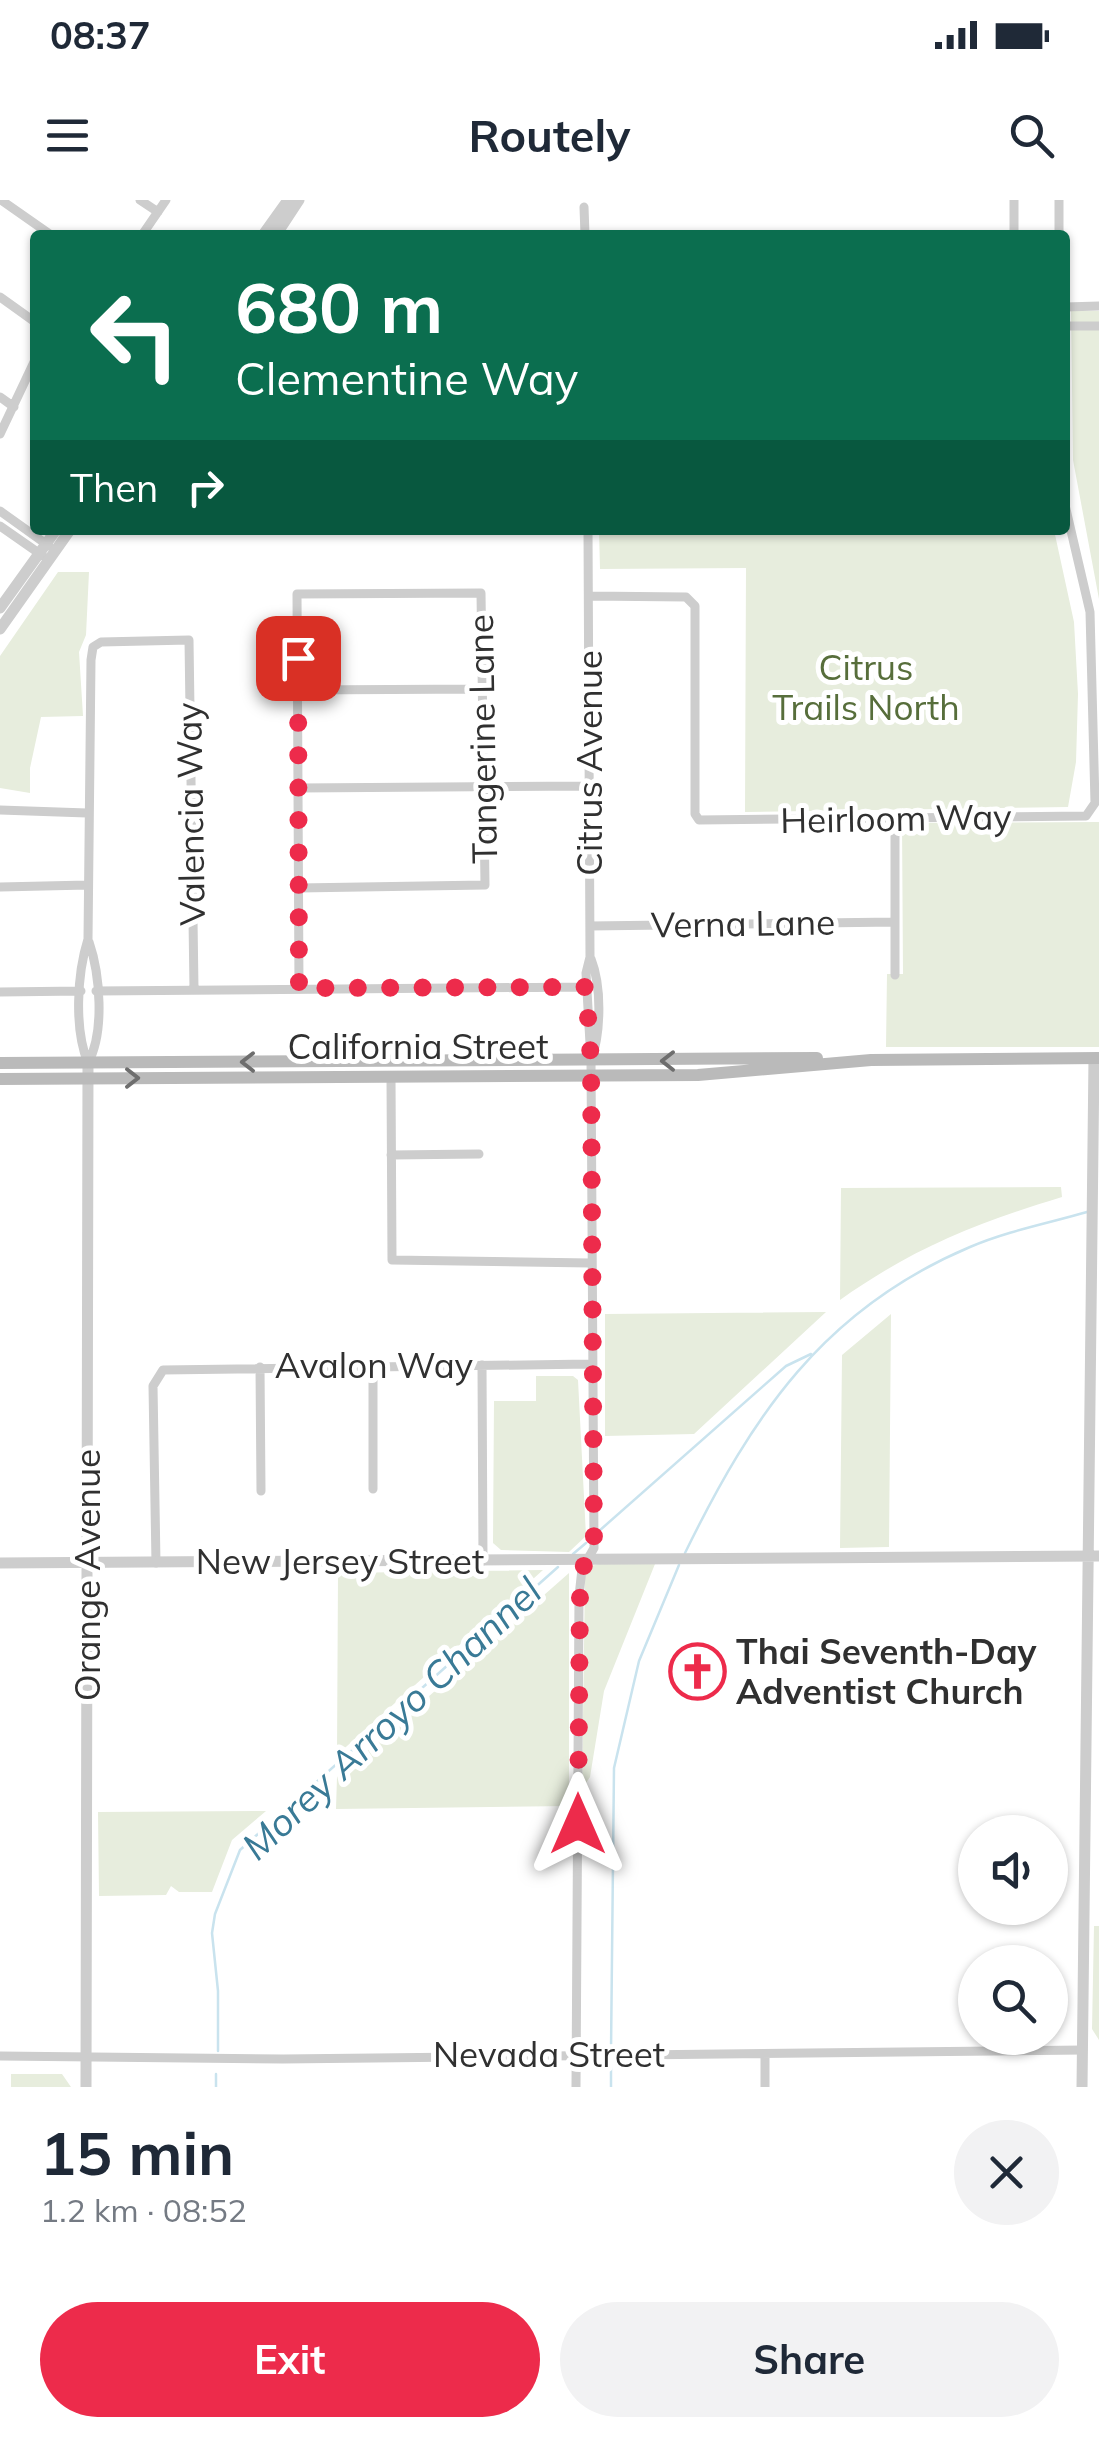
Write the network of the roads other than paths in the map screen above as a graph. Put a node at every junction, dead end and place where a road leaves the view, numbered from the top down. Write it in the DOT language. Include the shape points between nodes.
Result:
graph roads {
  1 [pos="1,200"];
  2 [pos="140,200"];
  3 [pos="166,200"];
  4 [pos="288,200"];
  5 [pos="299,200"];
  6 [pos="1014,200"];
  7 [pos="1060,200"];
  8 [pos="584,207"];
  9 [pos="158,212"];
  10 [pos="44,230"];
  11 [pos="145,230"];
  12 [pos="266,230"];
  13 [pos="279,230"];
  14 [pos="584,230"];
  15 [pos="1014,230"];
  16 [pos="1059,230"];
  17 [pos="0,297"];
  18 [pos="1070,306"];
  19 [pos="1099,306"];
  20 [pos="30,318"];
  21 [pos="1070,326"];
  22 [pos="1099,326"];
  23 [pos="30,371"];
  24 [pos="0,397"];
  25 [pos="14,407"];
  26 [pos="0,434"];
  27 [pos="0,512"];
  28 [pos="0,526"];
  29 [pos="1070,526"];
  30 [pos="54,535"];
  31 [pos="65,535"];
  32 [pos="588,535"];
  33 [pos="47,552"];
  34 [pos="589,596"];
  35 [pos="0,608"];
  36 [pos="0,630"];
  37 [pos="189,640"];
  38 [pos="483,689"];
  39 [pos="298,690"];
  40 [pos="484,786"];
  41 [pos="592,786"];
  42 [pos="299,788"];
  43 [pos="0,810"];
  44 [pos="87,813"];
  45 [pos="895,816"];
  46 [pos="88,885"];
  47 [pos="0,887"];
  48 [pos="299,888"];
  49 [pos="895,922"];
  50 [pos="590,926"];
  51 [pos="88,939"];
  52 [pos="590,957"];
  53 [pos="895,975"];
  54 [pos="586,987"];
  55 [pos="194,988"];
  56 [pos="299,988"];
  57 [pos="82,991"];
  58 [pos="96,991"];
  59 [pos="0,992"];
  60 [pos="1097,1058"];
  61 [pos="0,1063"];
  62 [pos="591,1068"];
  63 [pos="88,1070"];
  64 [pos="391,1078"];
  65 [pos="0,1079"];
  66 [pos="479,1154"];
  67 [pos="392,1155"];
  68 [pos="590,1262"];
  69 [pos="590,1364"];
  70 [pos="482,1365"];
  71 [pos="260,1366"];
  72 [pos="372,1366"];
  73 [pos="1094,1398"];
  74 [pos="373,1489"];
  75 [pos="261,1491"];
  76 [pos="1094,1556"];
  77 [pos="586,1560"];
  78 [pos="483,1561"];
  79 [pos="88,1562"];
  80 [pos="156,1562"];
  81 [pos="0,1564"];
  82 [pos="1083,2050"];
  83 [pos="1099,2050"];
  84 [pos="576,2053"];
  85 [pos="764,2055"];
  86 [pos="0,2056"];
  87 [pos="86,2056"];
  88 [pos="86,2087"];
  89 [pos="576,2087"];
  90 [pos="765,2087"];
  91 [pos="1082,2087"];
  1 -- 10 [label="street"];
  2 -- 9 [label="street"];
  3 -- 9 [label="street"];
  4 -- 12 [label="street"];
  5 -- 13 [label="street"];
  6 -- 15 [label="street"];
  7 -- 16 [label="street"];
  8 -- 14 [label="street"];
  9 -- 11 [label="street"];
  17 -- 20 [label="street"];
  18 -- 19 [label="street"];
  21 -- 22 [label="street"];
  23 -- 25 [label="street"];
  24 -- 25 [label="street"];
  25 -- 26 [label="street"];
  27 -- 33 [label="street"];
  28 -- 33 [label="street"];
  29 -- 45 [label="street, Heirloom Way" via="1094,656 1092,811 1074,817"];
  30 -- 33 [label="street"];
  31 -- 33 [label="street"];
  32 -- 34 [label="street, Citrus Avenue"];
  33 -- 35 [label="street"];
  33 -- 36 [label="street"];
  34 -- 41 [label="street, Citrus Avenue"];
  34 -- 45 [label="street, Heirloom Way" via="692,601 699,820"];
  37 -- 44 [label="street, Orange Avenue" via="93,647"];
  37 -- 55 [label="street, Valencia Way"];
  38 -- 39 [label="street"];
  38 -- 39 [label="street, Tangerine Lane" via="481,593 297,594"];
  38 -- 40 [label="street, Tangerine Lane"];
  39 -- 42 [label="street"];
  40 -- 41 [label="street"];
  40 -- 42 [label="street"];
  40 -- 48 [label="street, Tangerine Lane" via="485,885"];
  41 -- 50 [label="street, Citrus Avenue"];
  42 -- 48 [label="street"];
  43 -- 44 [label="street"];
  44 -- 46 [label="street, Orange Avenue"];
  45 -- 49 [label="street"];
  46 -- 47 [label="street"];
  46 -- 51 [label="street, Orange Avenue"];
  48 -- 56 [label="street"];
  49 -- 50 [label="street, Verna Lane"];
  49 -- 53 [label="street"];
  50 -- 52 [label="street, Citrus Avenue"];
  51 -- 57 [label="street, Orange Avenue"];
  51 -- 58 [label="street, Orange Avenue"];
  52 -- 54 [label="street, Citrus Avenue"];
  52 -- 62 [label="street, Citrus Avenue" via="596,973"];
  54 -- 56 [label="street"];
  54 -- 62 [label="street, Citrus Avenue"];
  55 -- 56 [label="street"];
  55 -- 58 [label="street"];
  57 -- 59 [label="street"];
  57 -- 63 [label="street, Orange Avenue"];
  58 -- 63 [label="street, Orange Avenue" via="96,1048"];
  60 -- 62 [label="main road, California Street" via="835,1062 698,1074"];
  60 -- 73 [label="street"];
  61 -- 63 [label="main road, California Street"];
  62 -- 63 [label="main road, California Street, one-way"];
  62 -- 64 [label="main road, California Street"];
  62 -- 68 [label="street, Citrus Avenue"];
  63 -- 64 [label="main road, California Street, one-way"];
  63 -- 65 [label="main road, California Street"];
  63 -- 79 [label="street, Orange Avenue"];
  64 -- 67 [label="street"];
  66 -- 67 [label="street"];
  67 -- 68 [label="street" via="392,1260"];
  68 -- 69 [label="street, Citrus Avenue"];
  69 -- 70 [label="street, Avalon Way"];
  69 -- 77 [label="street, Citrus Avenue" via="594,1548"];
  70 -- 72 [label="street, Avalon Way"];
  70 -- 78 [label="street"];
  71 -- 72 [label="street, Avalon Way"];
  71 -- 75 [label="street"];
  71 -- 80 [label="street, Avalon Way" via="158,1372"];
  72 -- 74 [label="street"];
  73 -- 76 [label="street"];
  76 -- 77 [label="street, New Jersey Street"];
  76 -- 82 [label="street"];
  77 -- 78 [label="street, New Jersey Street"];
  77 -- 84 [label="street, Citrus Avenue" via="580,1596"];
  78 -- 80 [label="street, New Jersey Street"];
  79 -- 80 [label="street, New Jersey Street"];
  79 -- 81 [label="street, New Jersey Street"];
  79 -- 87 [label="street, Orange Avenue"];
  82 -- 83 [label="street, Nevada Street"];
  82 -- 85 [label="street, Nevada Street"];
  82 -- 91 [label="street"];
  84 -- 85 [label="street, Nevada Street"];
  84 -- 87 [label="street, Nevada Street"];
  84 -- 89 [label="street, Citrus Avenue"];
  85 -- 90 [label="street"];
  86 -- 87 [label="street, Nevada Street"];
  87 -- 88 [label="street, Orange Avenue"];
}
